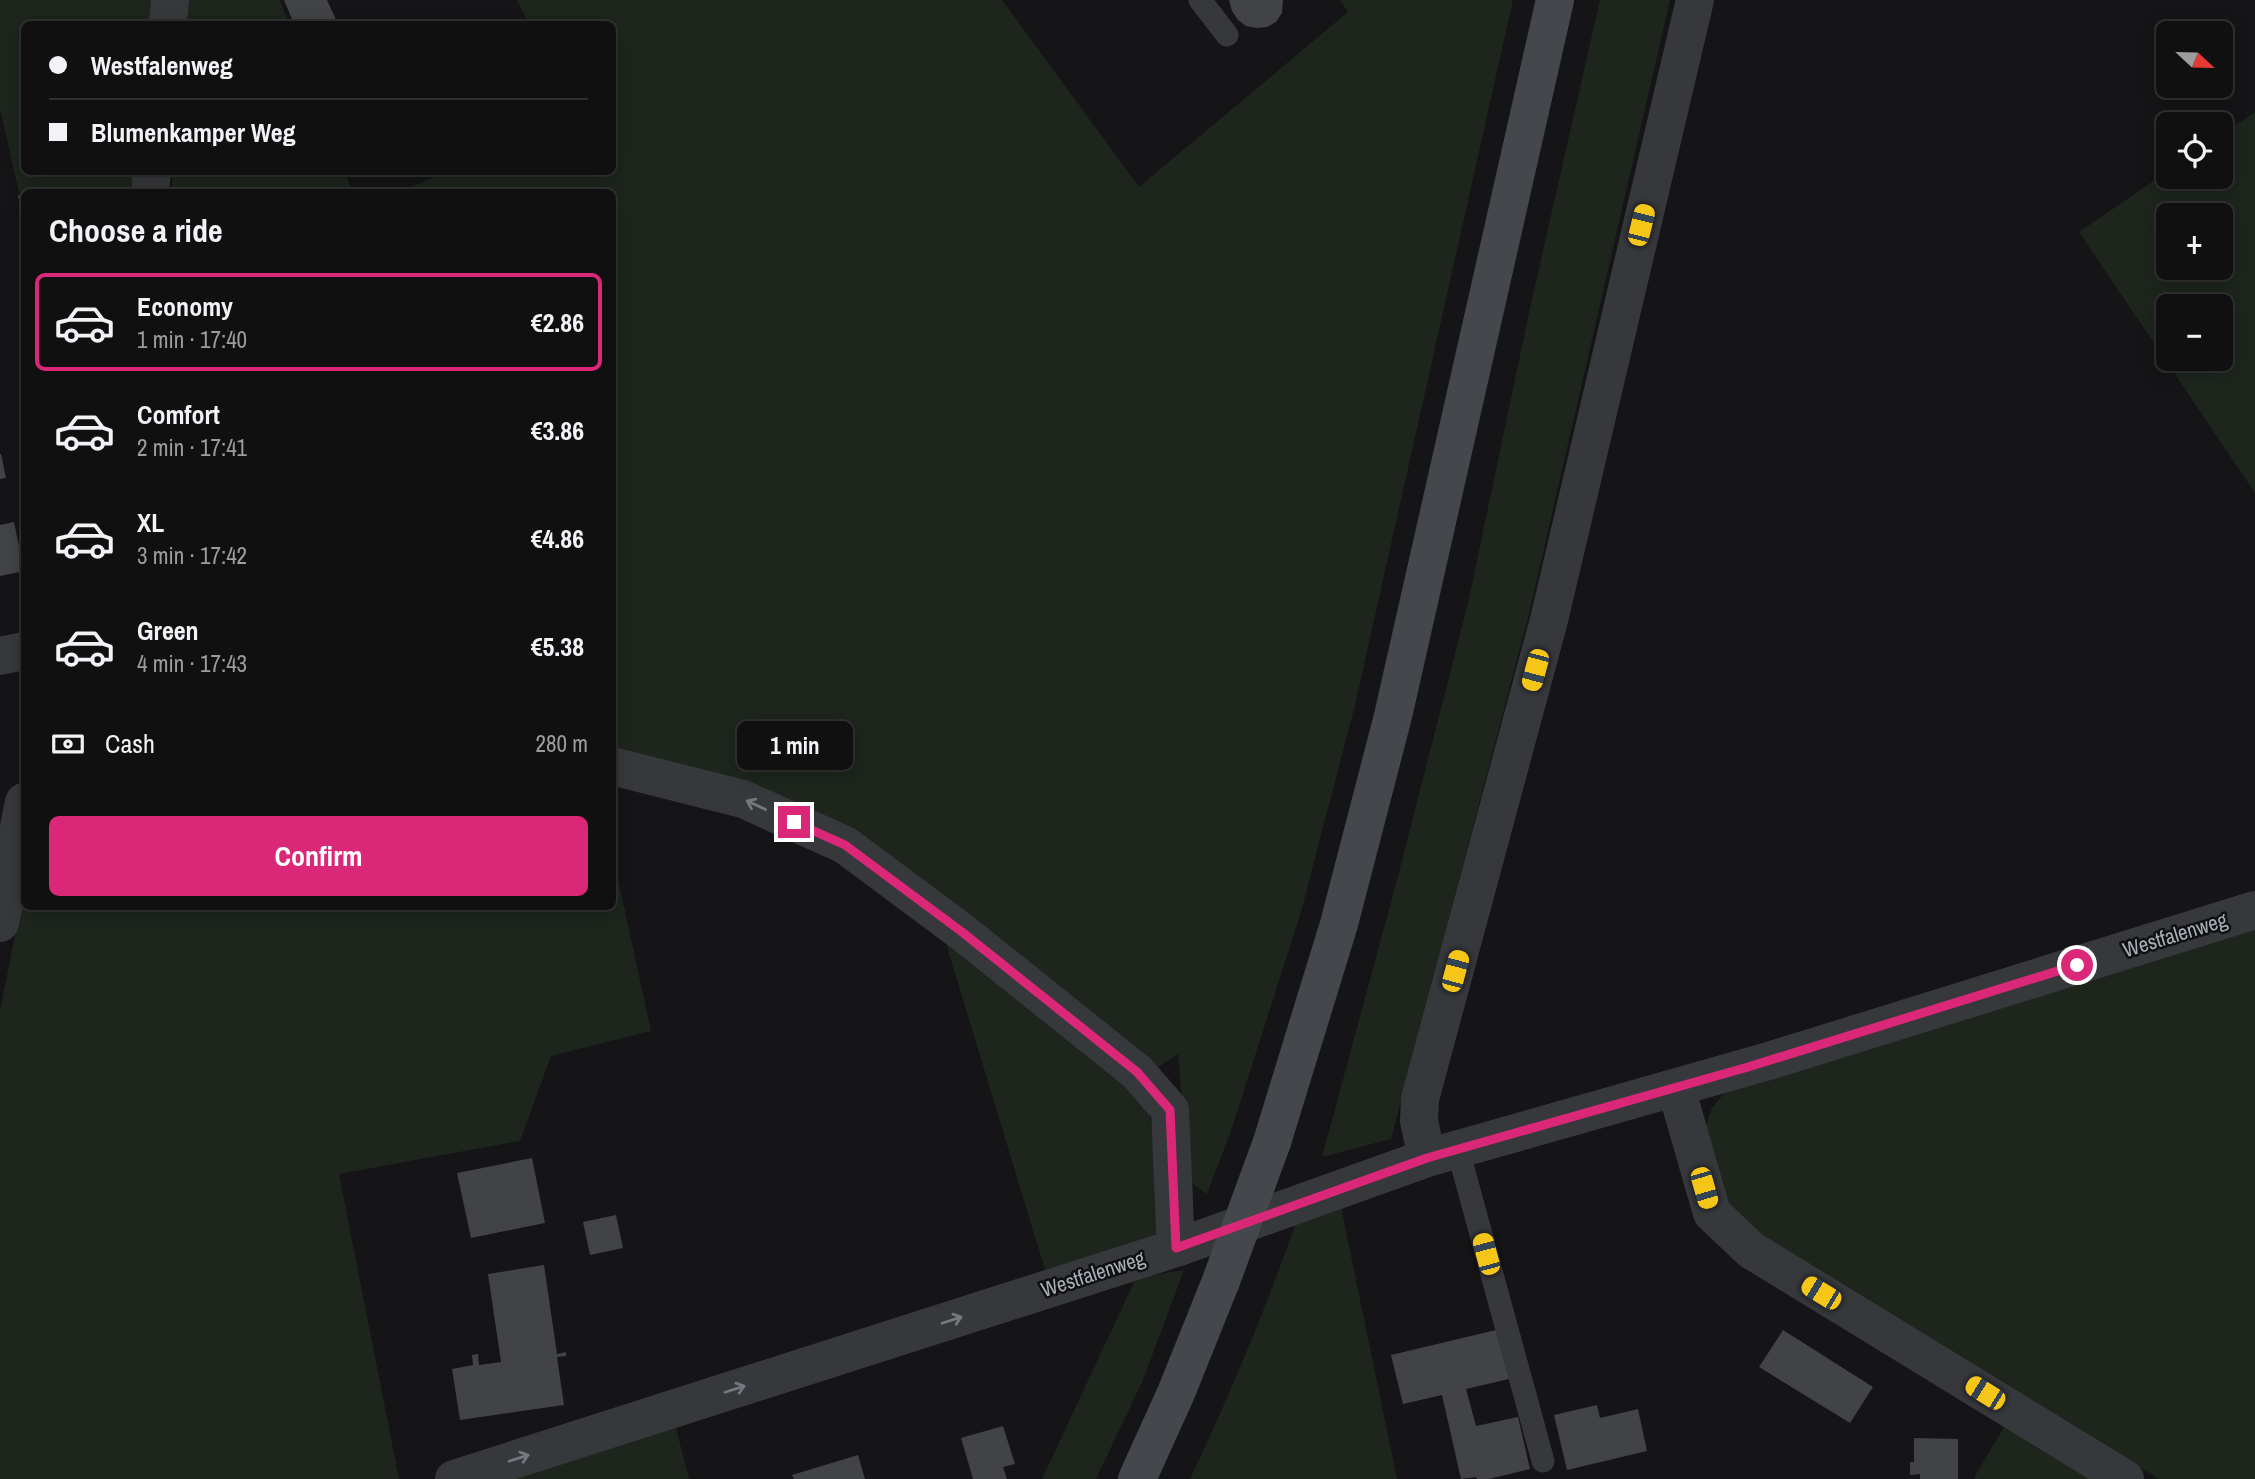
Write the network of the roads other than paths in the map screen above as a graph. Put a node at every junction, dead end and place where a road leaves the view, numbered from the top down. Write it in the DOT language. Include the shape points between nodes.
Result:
graph roads {
  1 [pos="170,0"];
  2 [pos="1200,0"];
  3 [pos="1555,0"];
  4 [pos="1695,0"];
  5 [pos="167,21"];
  6 [pos="1227,35"];
  7 [pos="21,652"];
  8 [pos="0,656"];
  9 [pos="616,767"];
  10 [pos="21,817"];
  11 [pos="2255,910"];
  12 [pos="0,923"];
  13 [pos="1676,1088"];
  14 [pos="1443,1154"];
  15 [pos="1176,1248"];
  16 [pos="1544,1461"];
  17 [pos="454,1479"];
  18 [pos="1137,1479"];
  19 [pos="2125,1479"];
  1 -- 5 [label="street"];
  2 -- 6 [label="lane"];
  3 -- 18 [label="main road, bridge" via="1393,716 1339,925 1272,1142 1221,1281"];
  4 -- 14 [label="street" via="1549,620 1420,1099 1419,1121"];
  7 -- 8 [label="street"];
  15 -- 9 [label="street, one-way" via="1170,1110 1137,1072 845,845 743,799"];
  10 -- 12 [label="street"];
  11 -- 13 [label="street, Westfalenweg"];
  13 -- 14 [label="street, Westfalenweg"];
  13 -- 19 [label="street" via="1712,1213 1751,1250"];
  14 -- 15 [label="street, Westfalenweg"];
  14 -- 16 [label="lane"];
  17 -- 15 [label="street, Westfalenweg, one-way"];
}
